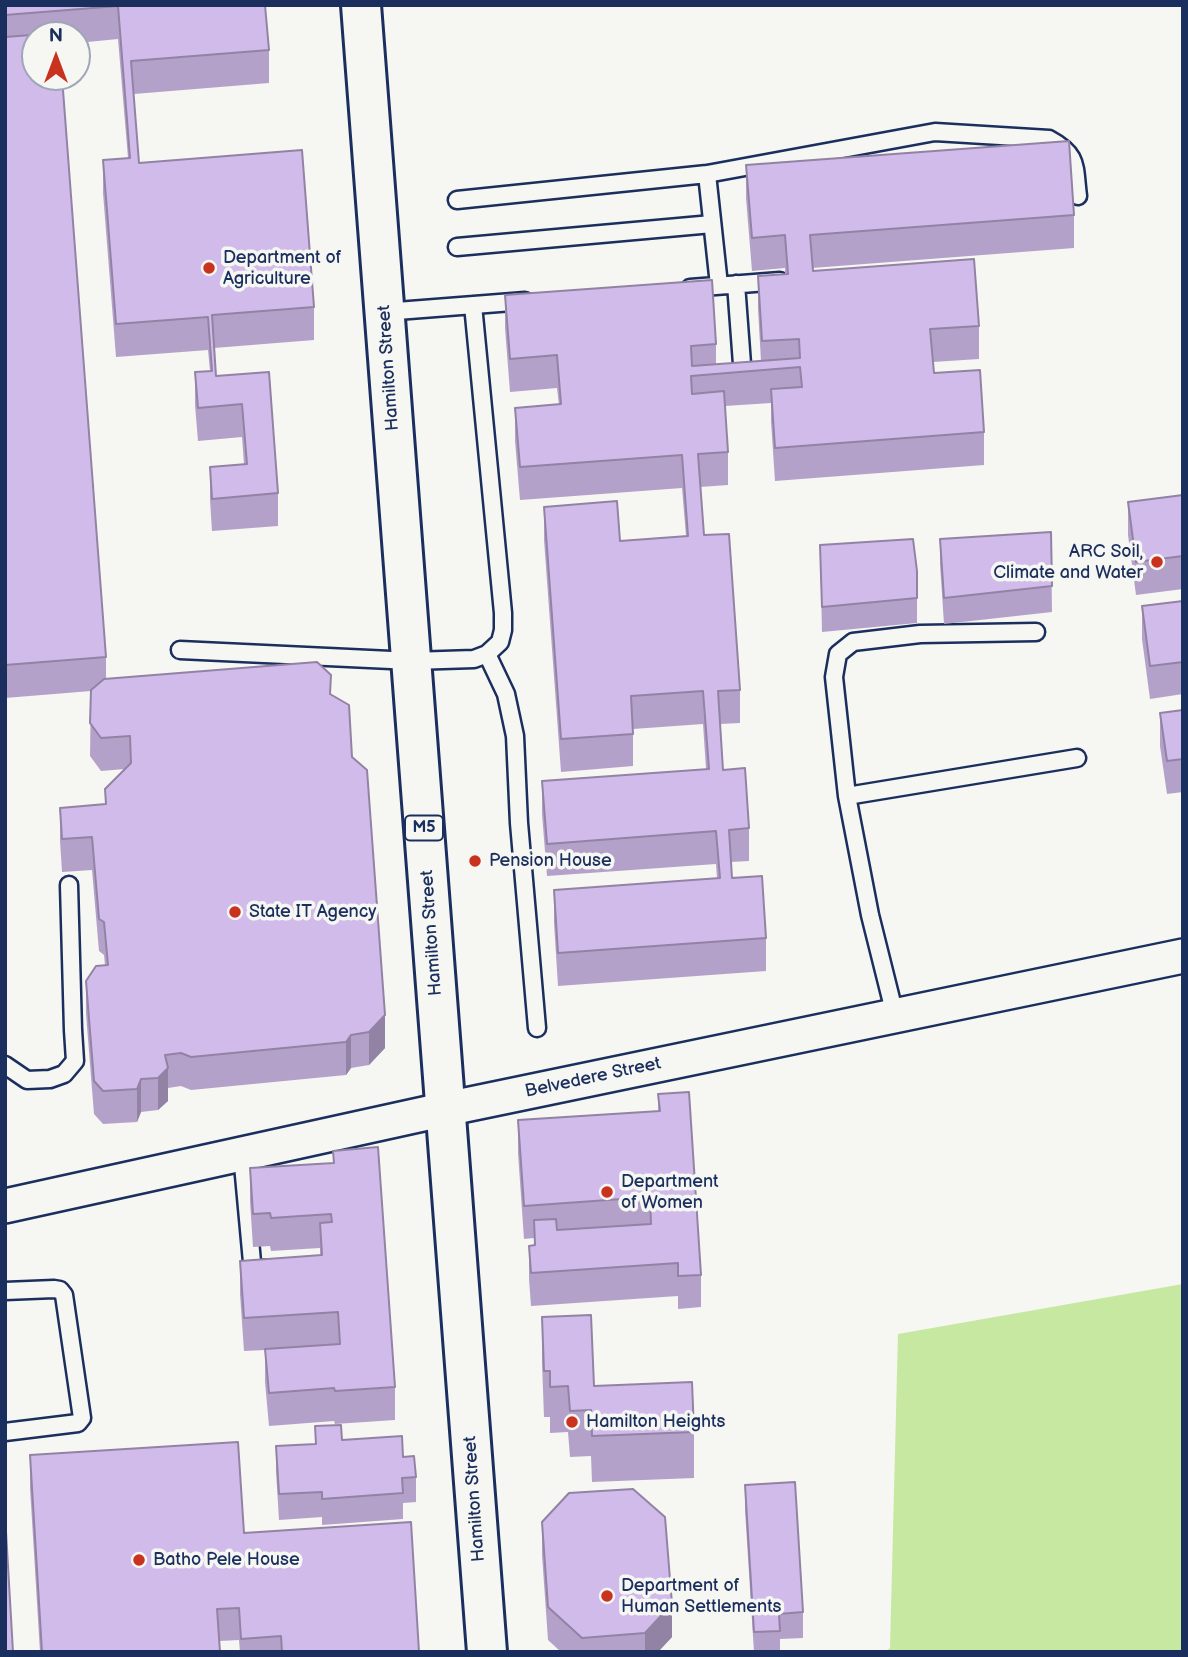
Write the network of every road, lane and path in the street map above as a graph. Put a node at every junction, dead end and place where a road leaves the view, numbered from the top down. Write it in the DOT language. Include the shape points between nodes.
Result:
graph roads {
  1 [pos="360,5"];
  2 [pos="707,174"];
  3 [pos="1077,196"];
  4 [pos="457,200"];
  5 [pos="712,224"];
  6 [pos="457,247"];
  7 [pos="784,281"];
  8 [pos="736,284"];
  9 [pos="719,285"];
  10 [pos="678,289"];
  11 [pos="541,300"];
  12 [pos="473,305"];
  13 [pos="384,312"];
  14 [pos="743,364"];
  15 [pos="1036,632"];
  16 [pos="180,650"];
  17 [pos="487,654"];
  18 [pos="412,661"];
  19 [pos="1077,758"];
  20 [pos="847,796"];
  21 [pos="69,885"];
  22 [pos="1183,956"];
  23 [pos="895,1015"];
  24 [pos="537,1028"];
  25 [pos="5,1065"];
  26 [pos="446,1109"];
  27 [pos="242,1154"];
  28 [pos="5,1206"];
  29 [pos="284,1269"];
  30 [pos="5,1291"];
  31 [pos="5,1432"];
  32 [pos="487,1652"];
  1 -- 13 [label="main road, Hamilton Street / M5"];
  2 -- 3 [label="lane" via="935,132 970,134 1049,139 1062,146 1074,159"];
  2 -- 4 [label="lane"];
  2 -- 5 [label="lane"];
  5 -- 6 [label="lane"];
  5 -- 9 [label="lane"];
  7 -- 8 [label="lane"];
  8 -- 9 [label="lane"];
  8 -- 14 [label="lane"];
  9 -- 10 [label="lane"];
  11 -- 12 [label="lane"];
  12 -- 13 [label="lane"];
  12 -- 17 [label="lane" via="503,613 500,642"];
  13 -- 18 [label="main road, Hamilton Street / M5"];
  15 -- 20 [label="lane" via="920,634 853,642 838,654 834,677"];
  16 -- 18 [label="lane"];
  17 -- 18 [label="lane" via="474,659"];
  17 -- 24 [label="lane" via="506,694 515,736"];
  18 -- 26 [label="main road, Hamilton Street / M5"];
  19 -- 20 [label="lane"];
  20 -- 23 [label="lane"];
  21 -- 25 [label="lane" via="75,1062 64,1074 27,1080"];
  22 -- 23 [label="street, Belvedere Street"];
  23 -- 26 [label="street, Belvedere Street"];
  26 -- 27 [label="street, Belvedere Street"];
  26 -- 32 [label="main road, Hamilton Street / M5"];
  27 -- 28 [label="street, Belvedere Street"];
  27 -- 29 [label="lane" via="252,1262 255,1268"];
  30 -- 31 [label="lane" via="54,1289 64,1294 82,1418 78,1423"];
}
